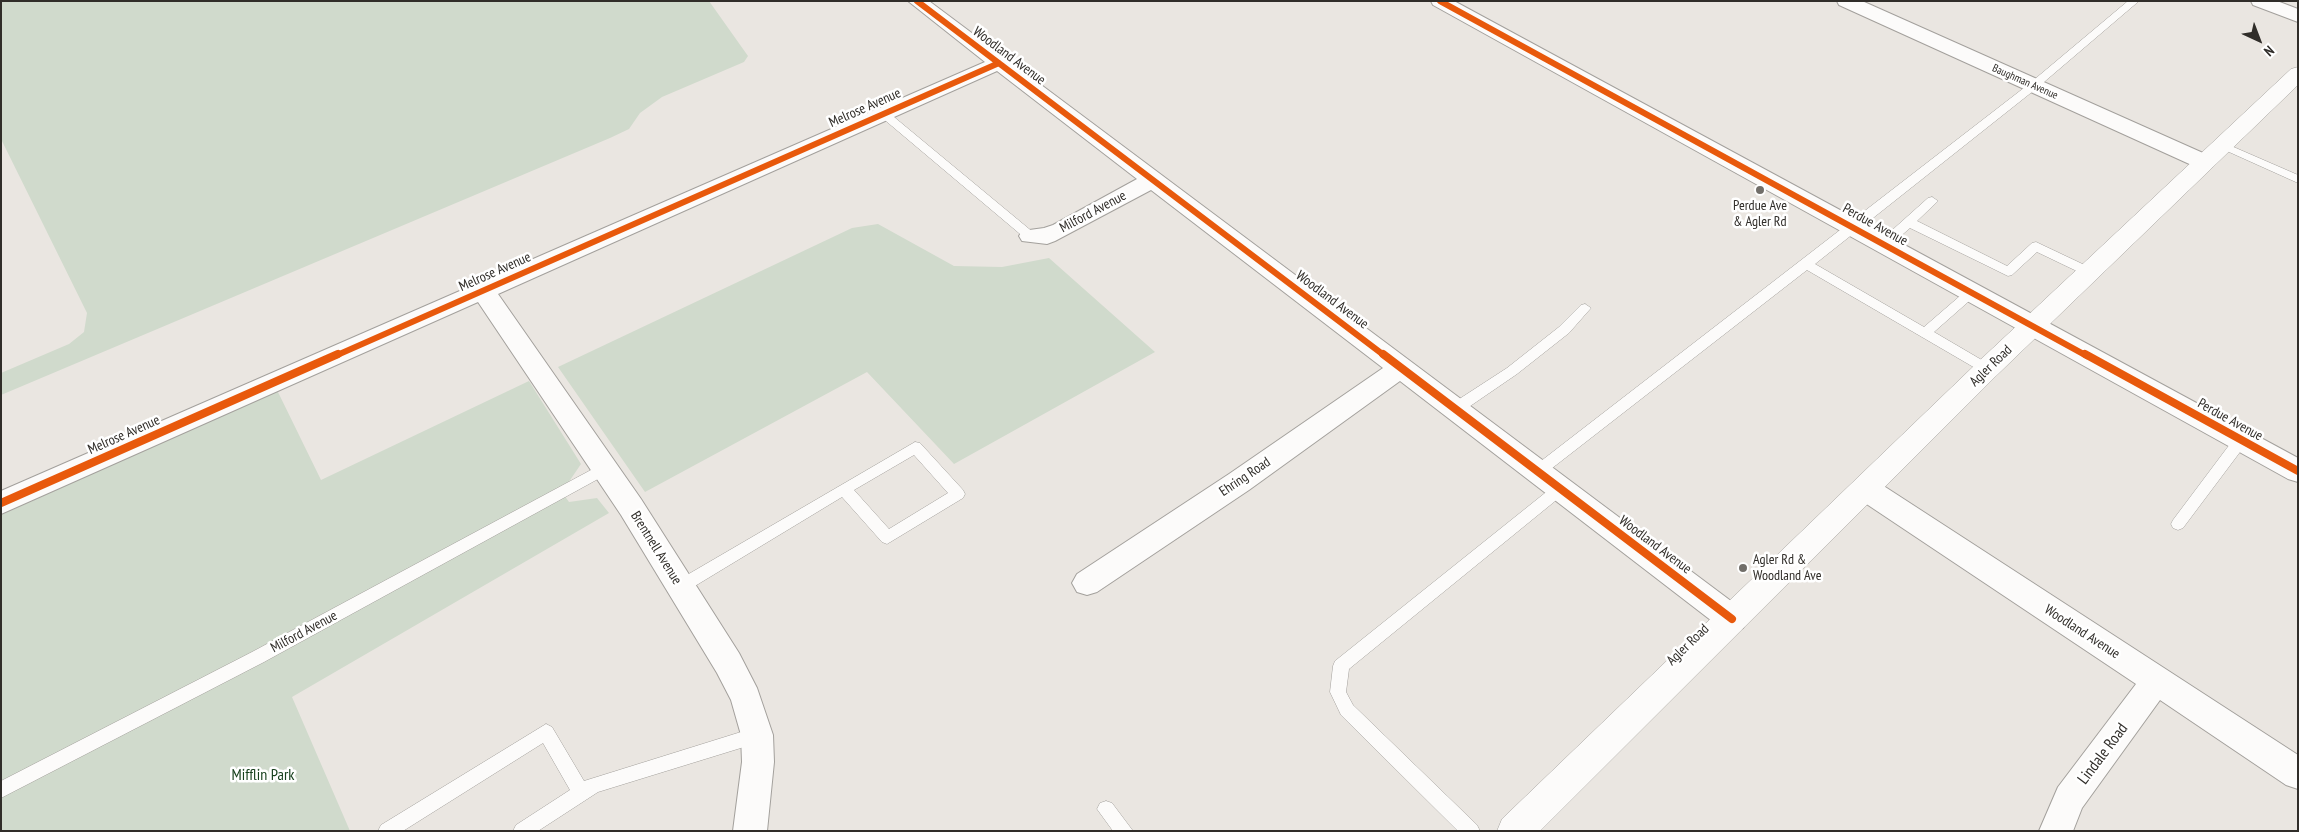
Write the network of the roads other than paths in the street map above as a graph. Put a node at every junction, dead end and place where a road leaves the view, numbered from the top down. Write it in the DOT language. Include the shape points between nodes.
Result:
graph roads {
  1 [pos="917,1"];
  2 [pos="1440,1"];
  3 [pos="1846,1"];
  4 [pos="2134,1"];
  5 [pos="2260,1"];
  6 [pos="2298,16"];
  7 [pos="999,63"];
  8 [pos="2295,79"];
  9 [pos="2033,86"];
  10 [pos="884,114"];
  11 [pos="2222,145"];
  12 [pos="2204,162"];
  13 [pos="2298,179"];
  14 [pos="1153,180"];
  15 [pos="1932,201"];
  16 [pos="1908,222"];
  17 [pos="1854,228"];
  18 [pos="1030,236"];
  19 [pos="1884,244"];
  20 [pos="1806,264"];
  21 [pos="2089,272"];
  22 [pos="483,291"];
  23 [pos="1972,292"];
  24 [pos="1585,308"];
  25 [pos="2033,326"];
  26 [pos="1925,333"];
  27 [pos="1400,368"];
  28 [pos="1987,369"];
  29 [pos="1455,409"];
  30 [pos="2241,440"];
  31 [pos="604,469"];
  32 [pos="2298,471"];
  33 [pos="1537,472"];
  34 [pos="844,489"];
  35 [pos="1560,489"];
  36 [pos="1866,489"];
  37 [pos="1,503"];
  38 [pos="2178,524"];
  39 [pos="1087,583"];
  40 [pos="680,586"];
  41 [pos="1732,619"];
  42 [pos="2156,681"];
  43 [pos="757,735"];
  44 [pos="2298,774"];
  45 [pos="1,790"];
  46 [pos="581,792"];
  47 [pos="1106,809"];
  48 [pos="387,831"];
  49 [pos="522,831"];
  50 [pos="750,831"];
  51 [pos="1124,831"];
  52 [pos="1471,831"];
  53 [pos="1515,831"];
  54 [pos="2056,831"];
  1 -- 7 [label="street, Woodland Avenue"];
  2 -- 17 [label="street, Perdue Avenue"];
  3 -- 9 [label="street, Baughman Avenue"];
  4 -- 9 [label="lane"];
  5 -- 6 [label="street"];
  7 -- 10 [label="street, Melrose Avenue"];
  7 -- 14 [label="street, Woodland Avenue"];
  8 -- 11 [label="main road, Agler Road"];
  9 -- 12 [label="street, Baughman Avenue"];
  9 -- 17 [label="lane"];
  10 -- 18 [label="lane"];
  10 -- 22 [label="street, Melrose Avenue"];
  11 -- 12 [label="main road, Agler Road"];
  11 -- 13 [label="lane"];
  12 -- 21 [label="main road, Agler Road"];
  14 -- 18 [label="street, Milford Avenue" via="1061,230 1047,236"];
  14 -- 27 [label="street, Woodland Avenue"];
  15 -- 16 [label="lane"];
  16 -- 19 [label="lane"];
  16 -- 21 [label="lane" via="2008,272 2036,246"];
  17 -- 19 [label="street, Perdue Avenue"];
  17 -- 20 [label="lane"];
  19 -- 23 [label="street, Perdue Avenue"];
  20 -- 26 [label="lane"];
  20 -- 33 [label="lane"];
  21 -- 25 [label="main road, Agler Road"];
  22 -- 31 [label="street, Brentnell Avenue"];
  22 -- 37 [label="street, Melrose Avenue"];
  23 -- 25 [label="street, Perdue Avenue"];
  23 -- 26 [label="lane"];
  24 -- 29 [label="lane" via="1564,330 1512,371"];
  25 -- 28 [label="main road, Agler Road"];
  25 -- 30 [label="street, Perdue Avenue"];
  26 -- 28 [label="lane"];
  27 -- 29 [label="street, Woodland Avenue"];
  27 -- 39 [label="street, Ehring Road" via="1239,482"];
  28 -- 36 [label="main road, Agler Road"];
  29 -- 33 [label="street, Woodland Avenue"];
  30 -- 32 [label="street, Perdue Avenue"];
  30 -- 38 [label="lane"];
  31 -- 40 [label="street, Brentnell Avenue" via="632,507"];
  31 -- 45 [label="lane, Milford Avenue" via="258,657"];
  33 -- 35 [label="street, Woodland Avenue"];
  34 -- 34 [label="lane" via="887,538 958,494 915,447"];
  34 -- 40 [label="lane"];
  35 -- 41 [label="street, Woodland Avenue"];
  35 -- 52 [label="lane" via="1342,666 1338,692 1347,710"];
  36 -- 41 [label="main road, Agler Road"];
  36 -- 42 [label="street, Woodland Avenue"];
  40 -- 43 [label="street, Brentnell Avenue" via="728,663 746,698"];
  41 -- 53 [label="main road, Agler Road"];
  42 -- 44 [label="street, Woodland Avenue"];
  42 -- 54 [label="street, Lindale Road" via="2070,798"];
  43 -- 46 [label="lane" via="593,785"];
  43 -- 50 [label="street, Brentnell Avenue" via="758,762"];
  46 -- 48 [label="lane" via="546,732"];
  46 -- 49 [label="lane"];
  47 -- 51 [label="lane"];
}
